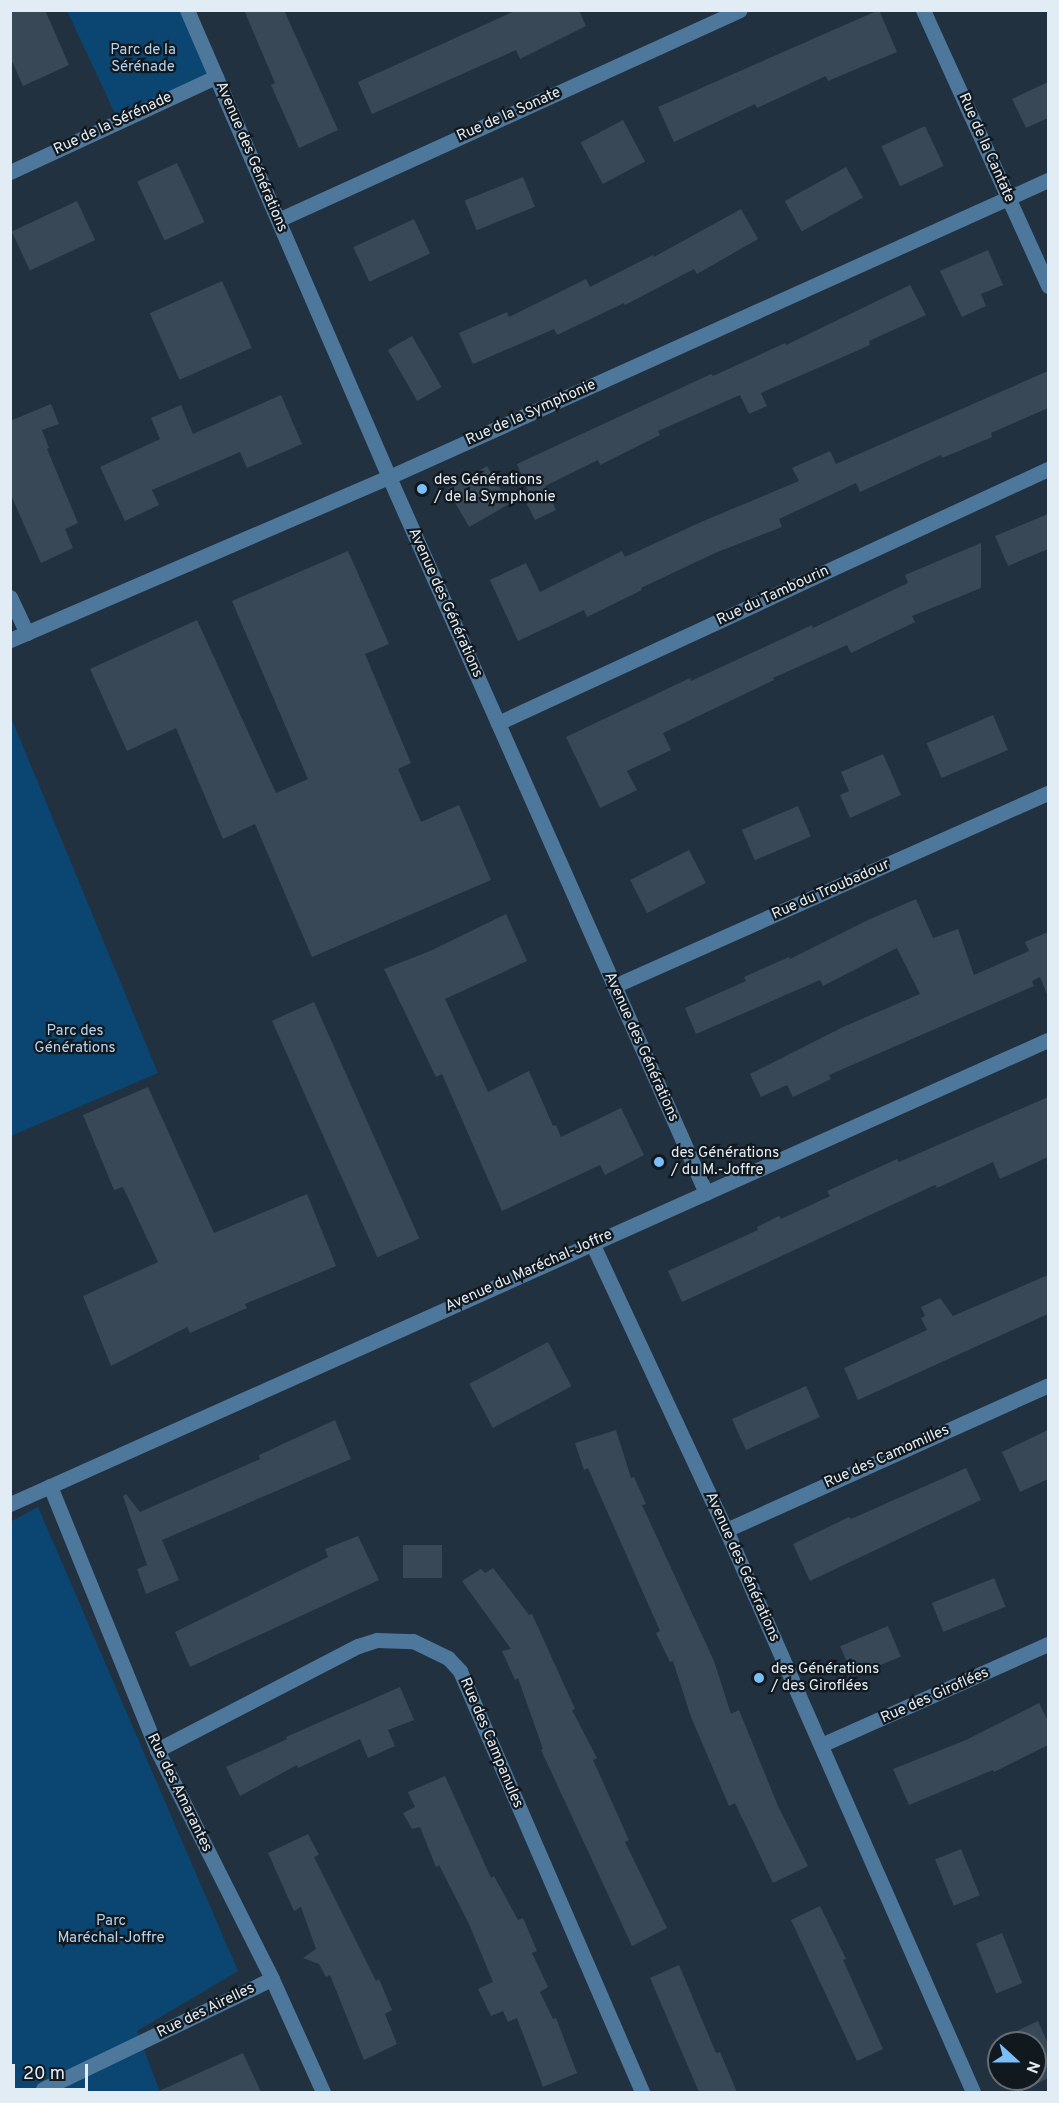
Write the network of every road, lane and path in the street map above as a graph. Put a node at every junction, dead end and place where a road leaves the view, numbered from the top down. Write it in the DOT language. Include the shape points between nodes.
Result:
graph roads {
  1 [pos="187,10"];
  2 [pos="740,10"];
  3 [pos="923,10"];
  4 [pos="216,77"];
  5 [pos="10,172"];
  6 [pos="1048,180"];
  7 [pos="1009,198"];
  8 [pos="278,220"];
  9 [pos="1048,286"];
  10 [pos="1048,469"];
  11 [pos="389,477"];
  12 [pos="10,597"];
  13 [pos="27,633"];
  14 [pos="10,640"];
  15 [pos="498,723"];
  16 [pos="1048,793"];
  17 [pos="614,986"];
  18 [pos="1048,1040"];
  19 [pos="706,1193"];
  20 [pos="592,1243"];
  21 [pos="1048,1384"];
  22 [pos="50,1486"];
  23 [pos="10,1504"];
  24 [pos="726,1530"];
  25 [pos="1048,1644"];
  26 [pos="821,1745"];
  27 [pos="157,1750"];
  28 [pos="272,1979"];
  29 [pos="43,2089"];
  30 [pos="323,2092"];
  31 [pos="642,2092"];
  32 [pos="973,2092"];
  1 -- 4 [label="street, Avenue des Générations"];
  2 -- 8 [label="street, Rue de la Sonate"];
  3 -- 7 [label="street, Rue de la Cantate"];
  4 -- 5 [label="street, Rue de la Sérénade"];
  4 -- 8 [label="street, Avenue des Générations"];
  6 -- 7 [label="street, Rue de la Symphonie"];
  7 -- 9 [label="street, Rue de la Cantate"];
  7 -- 11 [label="street, Rue de la Symphonie"];
  8 -- 11 [label="street, Avenue des Générations"];
  10 -- 15 [label="street, Rue du Tambourin"];
  11 -- 13 [label="street, Rue de la Symphonie"];
  11 -- 15 [label="street, Avenue des Générations"];
  12 -- 13 [label="street"];
  13 -- 14 [label="street, Rue de la Symphonie"];
  15 -- 17 [label="street, Avenue des Générations"];
  16 -- 17 [label="street, Rue du Troubadour"];
  17 -- 19 [label="street, Avenue des Générations"];
  18 -- 19 [label="street, Avenue du Maréchal-Joffre"];
  19 -- 20 [label="street, Avenue du Maréchal-Joffre"];
  20 -- 22 [label="street, Avenue du Maréchal-Joffre"];
  20 -- 24 [label="street, Avenue des Générations"];
  21 -- 24 [label="street, Rue des Camomilles"];
  22 -- 23 [label="street, Avenue du Maréchal-Joffre"];
  22 -- 27 [label="street, Rue des Amarantes"];
  24 -- 26 [label="street, Avenue des Générations"];
  25 -- 26 [label="street, Rue des Giroflées"];
  26 -- 32 [label="street, Avenue des Générations"];
  27 -- 28 [label="street, Rue des Amarantes"];
  27 -- 31 [label="street, Rue des Campanules" via="376,1640 413,1641 448,1658 460,1671"];
  28 -- 29 [label="street, Rue des Airelles"];
  28 -- 30 [label="street, Rue des Amarantes"];
}
